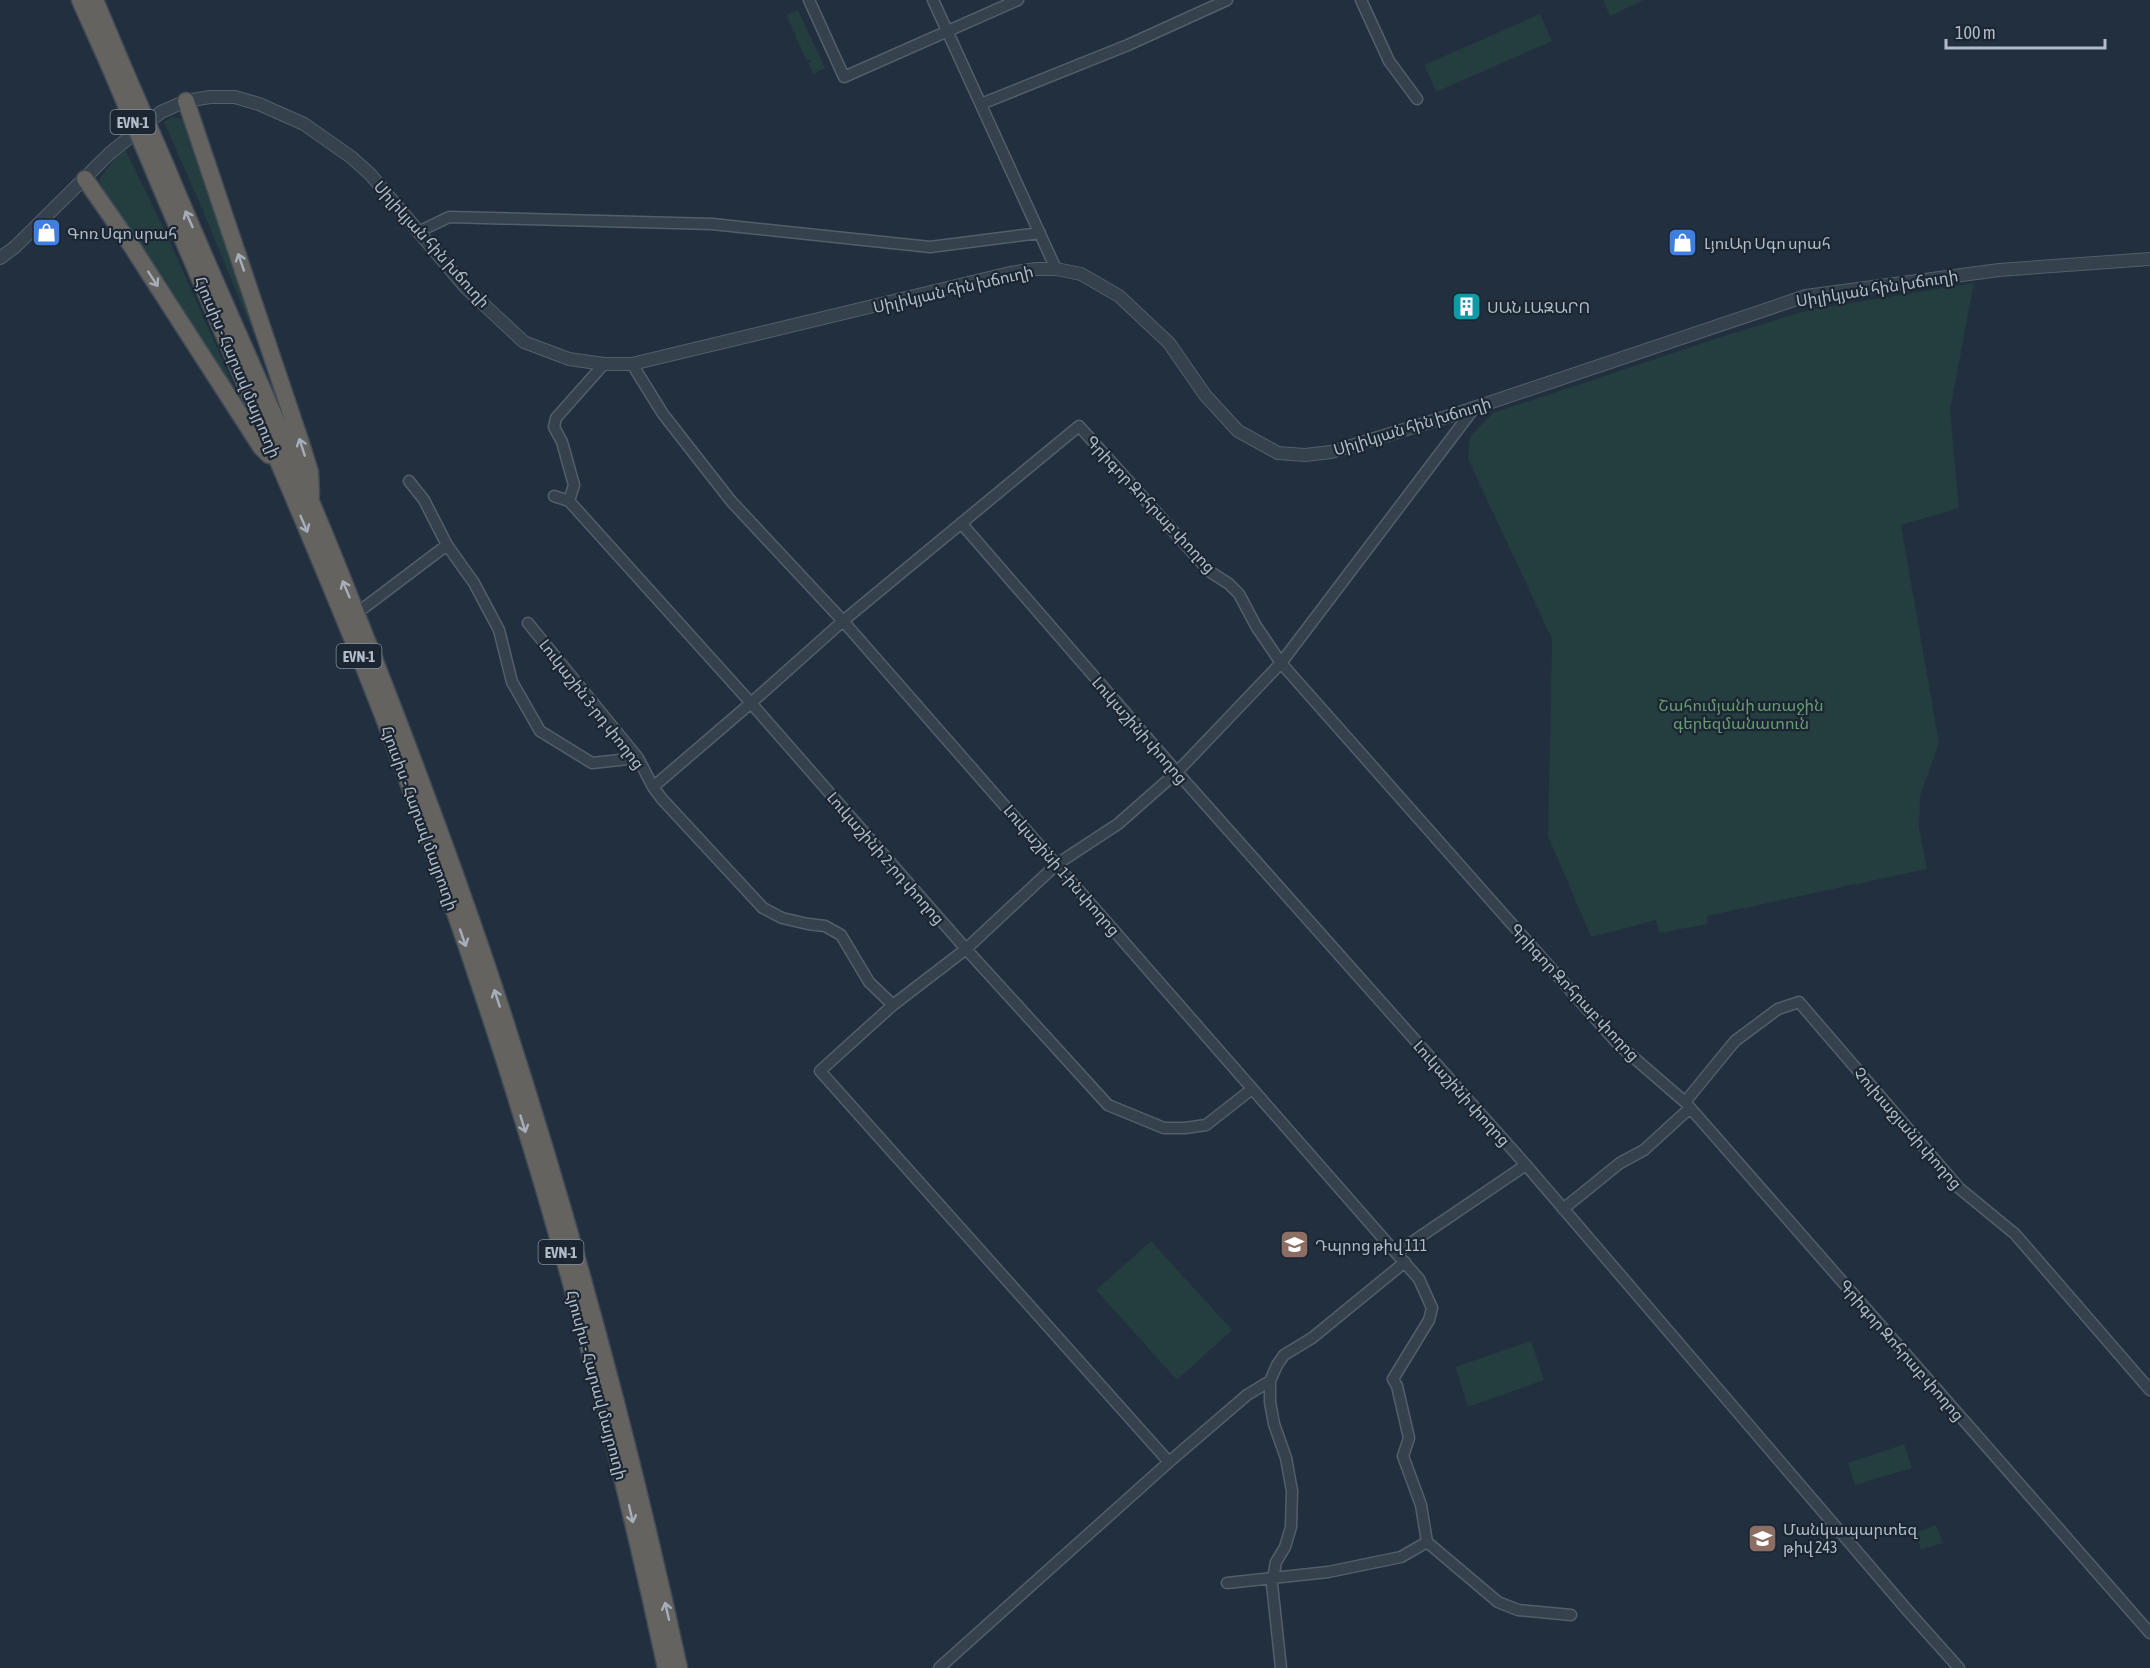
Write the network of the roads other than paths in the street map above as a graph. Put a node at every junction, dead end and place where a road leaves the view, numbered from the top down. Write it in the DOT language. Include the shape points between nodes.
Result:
graph roads {
  1 [pos="80,0"];
  2 [pos="94,0"];
  3 [pos="809,0"];
  4 [pos="933,0"];
  5 [pos="1018,0"];
  6 [pos="1227,0"];
  7 [pos="1361,0"];
  8 [pos="948,30"];
  9 [pos="107,45"];
  10 [pos="1417,99"];
  11 [pos="186,101"];
  12 [pos="981,104"];
  13 [pos="162,173"];
  14 [pos="85,179"];
  15 [pos="418,232"];
  16 [pos="1040,233"];
  17 [pos="0,258"];
  18 [pos="2150,259"];
  19 [pos="1056,269"];
  20 [pos="604,364"];
  21 [pos="632,364"];
  22 [pos="1475,407"];
  23 [pos="282,470"];
  24 [pos="409,481"];
  25 [pos="554,496"];
  26 [pos="569,501"];
  27 [pos="311,505"];
  28 [pos="961,523"];
  29 [pos="447,545"];
  30 [pos="357,613"];
  31 [pos="843,621"];
  32 [pos="528,622"];
  33 [pos="1281,663"];
  34 [pos="751,703"];
  35 [pos="638,758"];
  36 [pos="1178,772"];
  37 [pos="653,787"];
  38 [pos="1057,864"];
  39 [pos="966,949"];
  40 [pos="893,1005"];
  41 [pos="1251,1089"];
  42 [pos="1687,1105"];
  43 [pos="1526,1165"];
  44 [pos="1563,1209"];
  45 [pos="1396,1253"];
  46 [pos="1405,1262"];
  47 [pos="1270,1381"];
  48 [pos="2150,1390"];
  49 [pos="1169,1462"];
  50 [pos="1427,1542"];
  51 [pos="1272,1579"];
  52 [pos="1227,1583"];
  53 [pos="1571,1615"];
  54 [pos="2150,1633"];
  55 [pos="666,1668"];
  56 [pos="680,1668"];
  57 [pos="939,1668"];
  58 [pos="1281,1668"];
  59 [pos="1959,1668"];
  1 -- 9 [label="highway, Հյուսիս - Հարավ մայրուղի / EVN-1"];
  2 -- 9 [label="highway, Հյուսիս - Հարավ մայրուղի / EVN-1"];
  3 -- 8 [label="street" via="844,77"];
  4 -- 8 [label="street"];
  5 -- 8 [label="street"];
  6 -- 12 [label="street"];
  7 -- 10 [label="street" via="1389,61"];
  8 -- 12 [label="street"];
  9 -- 13 [label="highway, Հյուսիս - Հարավ մայրուղի / EVN-1, bridge"];
  11 -- 14 [label="street, Սիլիկյան հին խճուղի" via="152,118"];
  11 -- 15 [label="street, Սիլիկյան հին խճուղի" via="236,97 304,124 369,174"];
  27 -- 11 [label="highway, one-way" via="310,472"];
  12 -- 16 [label="street"];
  13 -- 23 [label="highway, Հյուսիս - Հարավ մայրուղի / EVN-1"];
  27 -- 13 [label="highway, Հյուսիս - Հարավ մայրուղի / EVN-1, one-way"];
  14 -- 17 [label="street, Սիլիկյան հին խճուղի"];
  14 -- 23 [label="highway, one-way" via="261,447"];
  15 -- 16 [label="street" via="449,217 712,224 930,247"];
  15 -- 20 [label="street, Սիլիկյան հին խճուղի" via="466,288 524,342 569,359"];
  16 -- 19 [label="street"];
  18 -- 22 [label="street, Սիլիկյան հին խճուղի" via="1999,270 1806,296"];
  19 -- 21 [label="street, Սիլիկյան հին խճուղի" via="1010,273"];
  19 -- 22 [label="street, Սիլիկյան հին խճուղի" via="1081,274 1119,296 1169,343 1238,431 1278,453 1331,452"];
  20 -- 21 [label="street, Սիլիկյան հին խճուղի"];
  20 -- 26 [label="street" via="556,418 554,427 574,485"];
  21 -- 31 [label="street, Լուկաշինի 1-ին փողոց" via="663,414 731,501"];
  22 -- 33 [label="street"];
  23 -- 55 [label="highway, Հյուսիս - Հարավ մայրուղի / EVN-1, one-way" via="375,697 496,1036 583,1329"];
  24 -- 29 [label="street" via="424,500"];
  25 -- 26 [label="street, Լուկաշինի 2-րդ փողոց"];
  26 -- 34 [label="street, Լուկաշինի 2-րդ փողոց"];
  30 -- 27 [label="highway, Հյուսիս - Հարավ մայրուղի / EVN-1, one-way"];
  28 -- 31 [label="street"];
  28 -- 33 [label="street, Գրիգոր Զոհրաբ փողոց" via="1079,426 1209,571 1239,594"];
  28 -- 36 [label="street, Լուկաշինի փողոց"];
  29 -- 30 [label="street"];
  29 -- 35 [label="street" via="474,583 499,630 512,682 540,732 592,763"];
  56 -- 30 [label="highway, Հյուսիս - Հարավ մայրուղի / EVN-1, one-way" via="613,1390 540,1132 488,969"];
  31 -- 34 [label="street"];
  31 -- 38 [label="street, Լուկաշինի 1-ին փողոց"];
  32 -- 35 [label="street, Լուկաշին 3-րդ փողոց"];
  33 -- 36 [label="street"];
  33 -- 42 [label="street, Գրիգոր Զոհրաբ փողոց" via="1618,1044"];
  34 -- 37 [label="street"];
  34 -- 39 [label="street, Լուկաշինի 2-րդ փողոց"];
  35 -- 37 [label="street, Լուկաշին 3-րդ փողոց"];
  36 -- 38 [label="street" via="1118,824"];
  36 -- 43 [label="street, Լուկաշինի փողոց"];
  37 -- 40 [label="street, Լուկաշին 3-րդ փողոց" via="763,908 782,918 825,926 841,935 869,982"];
  38 -- 39 [label="street"];
  38 -- 41 [label="street, Լուկաշինի 1-ին փողոց"];
  39 -- 40 [label="street"];
  39 -- 41 [label="street, Լուկաշինի 2-րդ փողոց" via="1108,1105 1164,1128 1185,1128 1206,1125"];
  40 -- 49 [label="street" via="820,1071"];
  41 -- 45 [label="street, Լուկաշինի 1-ին փողոց"];
  42 -- 44 [label="street, Չուխաջյանի փողոց" via="1644,1150 1620,1163"];
  42 -- 48 [label="street, Չուխաջյանի փողոց" via="1735,1041 1778,1009 1799,1002 1959,1188 2015,1234"];
  42 -- 54 [label="street, Գրիգոր Զոհրաբ փողոց"];
  43 -- 44 [label="street, Լուկաշինի փողոց"];
  43 -- 45 [label="street"];
  44 -- 59 [label="street, Լուկաշինի փողոց"];
  45 -- 46 [label="street, Լուկաշինի 1-ին փողոց"];
  46 -- 47 [label="street" via="1312,1338 1284,1355"];
  46 -- 50 [label="street, Լուկաշինի 1-ին փողոց" via="1419,1279 1432,1308 1429,1320 1393,1379 1409,1438 1403,1456 1421,1505"];
  47 -- 49 [label="street" via="1247,1395"];
  47 -- 51 [label="street" via="1270,1402 1290,1474 1292,1506 1291,1527"];
  49 -- 57 [label="street"];
  50 -- 51 [label="street" via="1401,1557"];
  50 -- 53 [label="street" via="1498,1602 1518,1610"];
  51 -- 52 [label="street"];
  51 -- 58 [label="street"];
}
